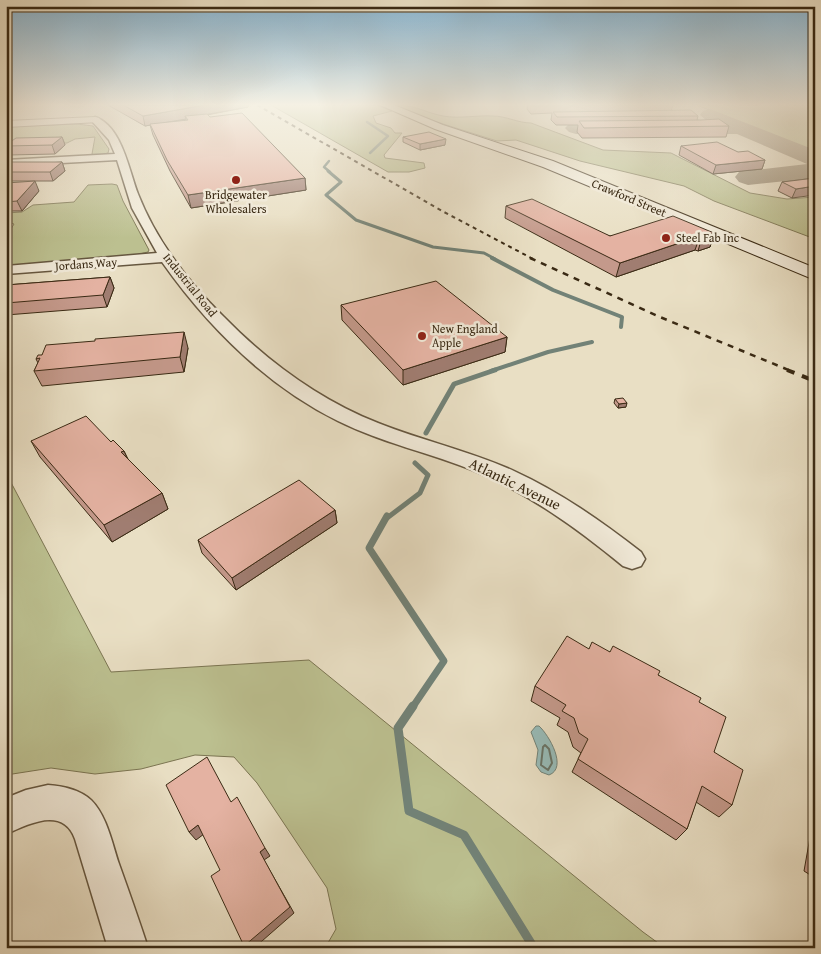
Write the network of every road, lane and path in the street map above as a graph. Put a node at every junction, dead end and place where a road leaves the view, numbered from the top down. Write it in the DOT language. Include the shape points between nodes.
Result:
graph roads {
  1 [pos="119,150"];
  2 [pos="507,150"];
  3 [pos="120,157"];
  4 [pos="6,163"];
  5 [pos="166,257"];
  6 [pos="6,270"];
  7 [pos="815,275"];
  8 [pos="357,422"];
  9 [pos="632,559"];
  10 [pos="6,816"];
  11 [pos="128,948"];
  1 -- 3 [label="street, Industrial Road"];
  2 -- 7 [label="main road, Crawford Street"];
  3 -- 4 [label="street"];
  3 -- 5 [label="street, Industrial Road" via="134,201"];
  5 -- 6 [label="street, Jordans Way"];
  5 -- 8 [label="street, Industrial Road" via="195,296 255,355 316,400"];
  8 -- 9 [label="street, Atlantic Avenue" via="505,476 583,520"];
  10 -- 11 [label="street" via="30,804 44,802 57,802 77,811 89,830"];
}
